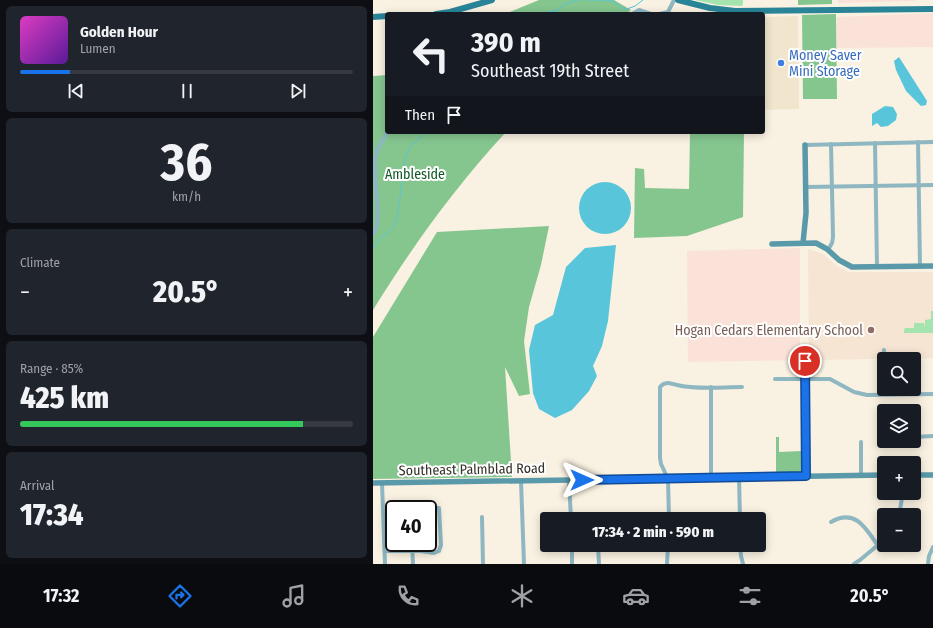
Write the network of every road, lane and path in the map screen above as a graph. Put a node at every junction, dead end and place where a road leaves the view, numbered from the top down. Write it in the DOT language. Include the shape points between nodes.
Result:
graph roads {
  1 [pos="492,0"];
  2 [pos="674,0"];
  3 [pos="678,0"];
  4 [pos="933,9"];
  5 [pos="446,12"];
  6 [pos="636,12"];
  7 [pos="645,12"];
  8 [pos="668,12"];
  9 [pos="385,16"];
  10 [pos="373,17"];
  11 [pos="387,134"];
  12 [pos="918,142"];
  13 [pos="933,142"];
  14 [pos="875,143"];
  15 [pos="831,144"];
  16 [pos="805,145"];
  17 [pos="919,185"];
  18 [pos="933,185"];
  19 [pos="875,186"];
  20 [pos="806,187"];
  21 [pos="832,187"];
  22 [pos="373,234"];
  23 [pos="803,243"];
  24 [pos="772,244"];
  25 [pos="828,250"];
  26 [pos="921,266"];
  27 [pos="933,266"];
  28 [pos="877,267"];
  29 [pos="805,361"];
  30 [pos="775,379"];
  31 [pos="805,379"];
  32 [pos="711,387"];
  33 [pos="742,387"];
  34 [pos="921,394"];
  35 [pos="933,394"];
  36 [pos="877,395"];
  37 [pos="933,436"];
  38 [pos="921,437"];
  39 [pos="861,442"];
  40 [pos="877,475"];
  41 [pos="921,475"];
  42 [pos="933,475"];
  43 [pos="806,476"];
  44 [pos="861,476"];
  45 [pos="739,477"];
  46 [pos="711,478"];
  47 [pos="668,479"];
  48 [pos="569,480"];
  49 [pos="521,481"];
  50 [pos="373,483"];
  51 [pos="382,483"];
  52 [pos="437,508"];
  53 [pos="571,512"];
  54 [pos="669,512"];
  55 [pos="740,512"];
  56 [pos="482,517"];
  57 [pos="831,522"];
  58 [pos="877,543"];
  59 [pos="933,547"];
  60 [pos="877,548"];
  61 [pos="385,551"];
  62 [pos="385,552"];
  63 [pos="412,552"];
  64 [pos="422,552"];
  65 [pos="436,552"];
  66 [pos="437,552"];
  67 [pos="572,552"];
  68 [pos="598,552"];
  69 [pos="668,552"];
  70 [pos="741,552"];
  71 [pos="862,562"];
  72 [pos="385,564"];
  73 [pos="413,564"];
  74 [pos="483,564"];
  75 [pos="524,564"];
  76 [pos="572,564"];
  77 [pos="599,564"];
  78 [pos="667,564"];
  79 [pos="743,564"];
  80 [pos="854,564"];
  81 [pos="928,564"];
  1 -- 5 [label="main road"];
  2 -- 8 [label="street"];
  3 -- 4 [label="main road" via="735,11"];
  6 -- 7 [label="street"];
  9 -- 10 [label="main road"];
  11 -- 22 [label="street" via="375,159 378,216"];
  12 -- 13 [label="street"];
  12 -- 14 [label="street"];
  12 -- 17 [label="street"];
  14 -- 15 [label="street"];
  14 -- 19 [label="street"];
  15 -- 16 [label="street"];
  15 -- 21 [label="street"];
  16 -- 20 [label="street"];
  17 -- 18 [label="street"];
  17 -- 19 [label="street"];
  17 -- 26 [label="street"];
  19 -- 21 [label="street"];
  19 -- 28 [label="street"];
  20 -- 21 [label="street"];
  20 -- 23 [label="street"];
  21 -- 25 [label="street" via="833,241"];
  23 -- 24 [label="street"];
  23 -- 25 [label="street" via="816,243"];
  25 -- 28 [label="street" via="847,266"];
  26 -- 27 [label="street"];
  26 -- 28 [label="street"];
  29 -- 31 [label="street"];
  30 -- 31 [label="street"];
  31 -- 36 [label="street" via="830,379 854,392"];
  31 -- 43 [label="street"];
  32 -- 33 [label="street"];
  32 -- 46 [label="street"];
  32 -- 47 [label="street" via="686,387 668,383 663,384 659,390 660,458"];
  34 -- 35 [label="street"];
  37 -- 38 [label="street"];
  39 -- 44 [label="street"];
  40 -- 44 [label="street, Southeast Palmblad Road"];
  41 -- 42 [label="street"];
  43 -- 44 [label="street, Southeast Palmblad Road"];
  43 -- 45 [label="street, Southeast Palmblad Road"];
  45 -- 46 [label="street, Southeast Palmblad Road"];
  45 -- 55 [label="street"];
  46 -- 47 [label="street, Southeast Palmblad Road"];
  47 -- 48 [label="street, Southeast Palmblad Road"];
  47 -- 54 [label="street"];
  48 -- 49 [label="street, Southeast Palmblad Road"];
  48 -- 53 [label="street"];
  49 -- 51 [label="street, Southeast Palmblad Road"];
  49 -- 75 [label="street"];
  50 -- 51 [label="street, Southeast Palmblad Road"];
  51 -- 61 [label="street"];
  52 -- 66 [label="street" via="441,545"];
  56 -- 74 [label="street"];
  57 -- 58 [label="street" via="837,518 855,519 862,523"];
  59 -- 81 [label="street"];
  60 -- 71 [label="street"];
  62 -- 72 [label="street"];
  63 -- 73 [label="street"];
  64 -- 65 [label="street"];
  67 -- 76 [label="street"];
  68 -- 77 [label="street"];
  69 -- 78 [label="street"];
  70 -- 79 [label="street"];
  71 -- 80 [label="street"];
}
